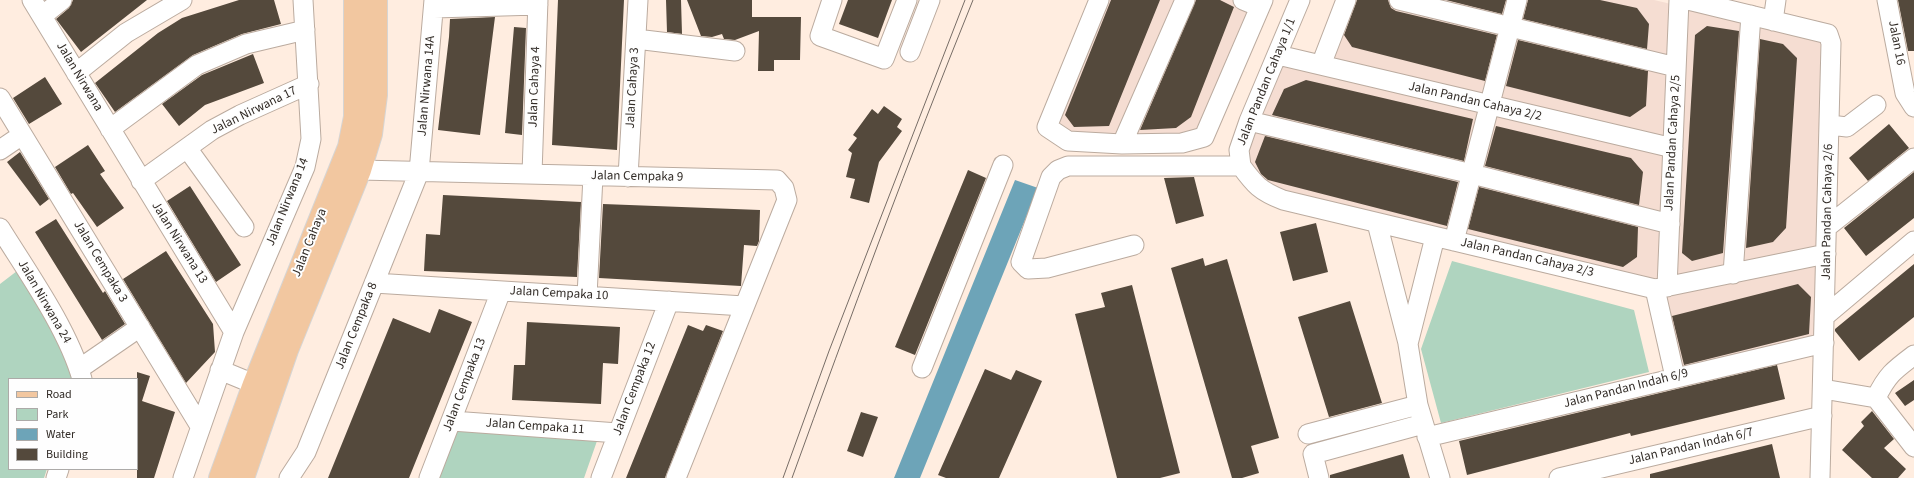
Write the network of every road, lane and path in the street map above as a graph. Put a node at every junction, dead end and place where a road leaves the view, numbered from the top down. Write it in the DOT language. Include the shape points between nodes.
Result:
graph roads {
  1 [pos="32,0"];
  2 [pos="62,0"];
  3 [pos="182,0"];
  4 [pos="303,0"];
  5 [pos="355,0"];
  6 [pos="376,0"];
  7 [pos="638,0"];
  8 [pos="832,0"];
  9 [pos="907,0"];
  10 [pos="930,0"];
  11 [pos="1099,0"];
  12 [pos="1185,0"];
  13 [pos="1300,0"];
  14 [pos="1346,0"];
  15 [pos="1399,0"];
  16 [pos="1517,0"];
  17 [pos="1679,0"];
  18 [pos="1688,0"];
  19 [pos="1776,0"];
  20 [pos="1887,0"];
  21 [pos="1256,2"];
  22 [pos="538,3"];
  23 [pos="434,4"];
  24 [pos="42,16"];
  25 [pos="1751,16"];
  26 [pos="1773,21"];
  27 [pos="1510,28"];
  28 [pos="305,30"];
  29 [pos="636,39"];
  30 [pos="735,51"];
  31 [pos="910,52"];
  32 [pos="1278,55"];
  33 [pos="1321,65"];
  34 [pos="1676,67"];
  35 [pos="76,73"];
  36 [pos="309,84"];
  37 [pos="0,98"];
  38 [pos="1876,105"];
  39 [pos="1490,106"];
  40 [pos="1914,107"];
  41 [pos="1249,121"];
  42 [pos="1830,125"];
  43 [pos="110,129"];
  44 [pos="22,135"];
  45 [pos="1122,144"];
  46 [pos="187,148"];
  47 [pos="1673,148"];
  48 [pos="0,150"];
  49 [pos="125,154"];
  50 [pos="1914,158"];
  51 [pos="1003,165"];
  52 [pos="1241,166"];
  53 [pos="360,170"];
  54 [pos="419,172"];
  55 [pos="532,174"];
  56 [pos="1472,174"];
  57 [pos="593,176"];
  58 [pos="628,177"];
  59 [pos="141,181"];
  60 [pos="1377,223"];
  61 [pos="1670,224"];
  62 [pos="244,227"];
  63 [pos="1827,227"];
  64 [pos="0,228"];
  65 [pos="1435,237"];
  66 [pos="1454,241"];
  67 [pos="1914,241"];
  68 [pos="1134,245"];
  69 [pos="1826,254"];
  70 [pos="1733,274"];
  71 [pos="374,284"];
  72 [pos="1661,288"];
  73 [pos="501,291"];
  74 [pos="587,296"];
  75 [pos="669,301"];
  76 [pos="744,306"];
  77 [pos="1825,316"];
  78 [pos="140,327"];
  79 [pos="234,332"];
  80 [pos="1824,343"];
  81 [pos="1408,344"];
  82 [pos="1914,355"];
  83 [pos="922,368"];
  84 [pos="220,370"];
  85 [pos="81,374"];
  86 [pos="1675,377"];
  87 [pos="254,384"];
  88 [pos="1823,389"];
  89 [pos="1876,398"];
  90 [pos="1418,405"];
  91 [pos="1822,416"];
  92 [pos="452,421"];
  93 [pos="200,426"];
  94 [pos="1426,430"];
  95 [pos="618,433"];
  96 [pos="1308,434"];
  97 [pos="1914,447"];
  98 [pos="605,477"];
  99 [pos="183,478"];
  100 [pos="220,478"];
  101 [pos="243,478"];
  102 [pos="290,478"];
  103 [pos="429,478"];
  104 [pos="676,478"];
  105 [pos="1319,478"];
  106 [pos="1440,478"];
  107 [pos="1559,478"];
  108 [pos="1820,478"];
  1 -- 24 [label="street, Jalan Nirwana"];
  2 -- 24 [label="street"];
  3 -- 35 [label="street" via="126,33"];
  4 -- 28 [label="street, Jalan Nirwana 14"];
  5 -- 87 [label="main road, Jalan Cahaya" via="355,102 349,146"];
  6 -- 53 [label="main road, Jalan Cahaya" via="376,95 371,134"];
  7 -- 29 [label="street, Jalan Cahaya 3"];
  8 -- 9 [label="street" via="820,36 884,59"];
  10 -- 31 [label="street"];
  11 -- 45 [label="street" via="1047,128 1068,141"];
  12 -- 45 [label="street"];
  13 -- 32 [label="street, Jalan Pandan Cahaya 1/1"];
  14 -- 33 [label="street"];
  15 -- 27 [label="street"];
  16 -- 27 [label="street"];
  17 -- 34 [label="street, Jalan Pandan Cahaya 2/5"];
  18 -- 25 [label="street"];
  19 -- 26 [label="street"];
  20 -- 40 [label="street, Jalan 16" via="1905,93"];
  21 -- 45 [label="street" via="1204,137 1182,143"];
  22 -- 23 [label="street"];
  22 -- 55 [label="street, Jalan Cahaya 4"];
  23 -- 54 [label="street, Jalan Nirwana 14A"];
  24 -- 35 [label="street, Jalan Nirwana"];
  25 -- 26 [label="street"];
  25 -- 70 [label="street"];
  26 -- 42 [label="street, Jalan Pandan Cahaya 2/6" via="1828,34 1831,43"];
  27 -- 34 [label="street"];
  27 -- 39 [label="street"];
  28 -- 36 [label="street, Jalan Nirwana 14"];
  28 -- 43 [label="street" via="246,44 197,65"];
  29 -- 30 [label="street"];
  29 -- 58 [label="street, Jalan Cahaya 3"];
  32 -- 33 [label="street, Jalan Pandan Cahaya 2/2"];
  32 -- 41 [label="street, Jalan Pandan Cahaya 1/1"];
  33 -- 39 [label="street, Jalan Pandan Cahaya 2/2"];
  34 -- 47 [label="street, Jalan Pandan Cahaya 2/5"];
  35 -- 43 [label="street, Jalan Nirwana"];
  36 -- 46 [label="street, Jalan Nirwana 17" via="240,115 212,130"];
  36 -- 79 [label="street, Jalan Nirwana 14" via="311,139 305,167"];
  37 -- 44 [label="street, Jalan Cempaka 3"];
  38 -- 42 [label="street" via="1847,127"];
  39 -- 47 [label="street, Jalan Pandan Cahaya 2/2"];
  39 -- 56 [label="street"];
  41 -- 52 [label="street, Jalan Pandan Cahaya 1/1" via="1239,150"];
  41 -- 56 [label="street"];
  42 -- 63 [label="street, Jalan Pandan Cahaya 2/6"];
  43 -- 49 [label="street, Jalan Nirwana"];
  44 -- 48 [label="street"];
  44 -- 78 [label="street, Jalan Cempaka 3"];
  46 -- 59 [label="street, Jalan Nirwana 17"];
  46 -- 62 [label="street"];
  47 -- 61 [label="street, Jalan Pandan Cahaya 2/5"];
  49 -- 59 [label="street, Jalan Nirwana 13"];
  50 -- 63 [label="street"];
  51 -- 83 [label="street"];
  52 -- 60 [label="street, Jalan Pandan Cahaya 2/3" via="1265,193 1283,200"];
  52 -- 68 [label="street" via="1068,166 1058,170 1051,177 1021,262 1028,269 1047,268"];
  53 -- 54 [label="street, Jalan Cempaka 9"];
  53 -- 101 [label="main road, Jalan Cahaya" via="287,350"];
  54 -- 55 [label="street, Jalan Cempaka 9"];
  54 -- 71 [label="street, Jalan Cempaka 8"];
  55 -- 57 [label="street, Jalan Cempaka 9"];
  56 -- 61 [label="street"];
  56 -- 66 [label="street"];
  57 -- 58 [label="street, Jalan Cempaka 9"];
  57 -- 74 [label="street"];
  58 -- 76 [label="street, Jalan Cempaka 9" via="777,180 784,188 787,200"];
  59 -- 79 [label="street, Jalan Nirwana 13"];
  60 -- 65 [label="street, Jalan Pandan Cahaya 2/3"];
  60 -- 81 [label="street"];
  61 -- 72 [label="street, Jalan Pandan Cahaya 2/5"];
  63 -- 69 [label="street, Jalan Pandan Cahaya 2/6"];
  64 -- 85 [label="street, Jalan Nirwana 24" via="55,317"];
  65 -- 66 [label="street, Jalan Pandan Cahaya 2/3"];
  65 -- 81 [label="street"];
  66 -- 72 [label="street, Jalan Pandan Cahaya 2/3"];
  67 -- 77 [label="street"];
  69 -- 70 [label="street, Jalan Pandan Cahaya 2/3"];
  69 -- 77 [label="street, Jalan Pandan Cahaya 2/6"];
  70 -- 72 [label="street, Jalan Pandan Cahaya 2/3"];
  71 -- 73 [label="street, Jalan Cempaka 10"];
  71 -- 102 [label="street, Jalan Cempaka 8" via="306,452"];
  72 -- 86 [label="street, Jalan Pandan Cahaya 2/5"];
  73 -- 74 [label="street, Jalan Cempaka 10"];
  73 -- 92 [label="street, Jalan Cempaka 13"];
  74 -- 75 [label="street, Jalan Cempaka 10"];
  75 -- 76 [label="street, Jalan Cempaka 10"];
  75 -- 95 [label="street, Jalan Cempaka 12"];
  76 -- 104 [label="street"];
  77 -- 80 [label="street, Jalan Pandan Cahaya 2/6"];
  78 -- 85 [label="street"];
  78 -- 93 [label="street, Jalan Cempaka 3"];
  79 -- 84 [label="street, Jalan Nirwana 14"];
  80 -- 86 [label="street, Jalan Pandan Indah 6/9"];
  80 -- 88 [label="street, Jalan Pandan Cahaya 2/6"];
  81 -- 90 [label="street"];
  82 -- 89 [label="street" via="1890,374"];
  84 -- 87 [label="street"];
  84 -- 93 [label="street"];
  86 -- 94 [label="street, Jalan Pandan Indah 6/9"];
  87 -- 100 [label="main road, Jalan Cahaya"];
  88 -- 89 [label="street"];
  88 -- 91 [label="street, Jalan Pandan Cahaya 2/6"];
  89 -- 97 [label="street"];
  90 -- 94 [label="street"];
  90 -- 96 [label="street"];
  91 -- 107 [label="street, Jalan Pandan Indah 6/7"];
  91 -- 108 [label="street, Jalan Pandan Cahaya 2/6"];
  92 -- 95 [label="street, Jalan Cempaka 11"];
  92 -- 103 [label="street, Jalan Cempaka 13"];
  93 -- 99 [label="street"];
  94 -- 105 [label="street" via="1313,454"];
  94 -- 106 [label="street"];
  95 -- 98 [label="street, Jalan Cempaka 12"];
}
